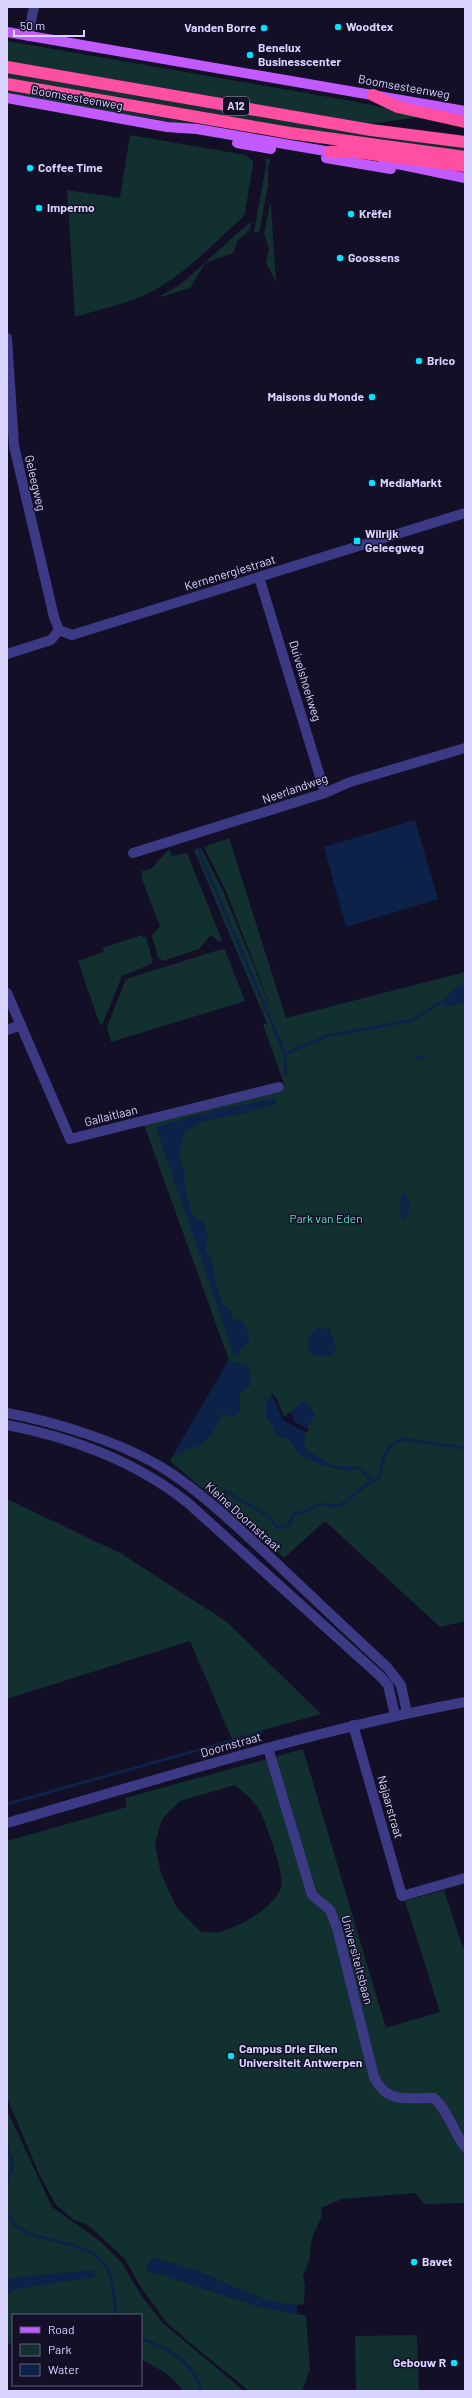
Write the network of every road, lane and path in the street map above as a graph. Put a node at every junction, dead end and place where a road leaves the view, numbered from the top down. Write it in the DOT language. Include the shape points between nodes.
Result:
graph roads {
  1 [pos="34,7"];
  2 [pos="7,32"];
  3 [pos="28,36"];
  4 [pos="7,67"];
  5 [pos="7,84"];
  6 [pos="373,95"];
  7 [pos="7,98"];
  8 [pos="465,111"];
  9 [pos="465,122"];
  10 [pos="167,127"];
  11 [pos="465,142"];
  12 [pos="330,152"];
  13 [pos="465,157"];
  14 [pos="465,166"];
  15 [pos="440,173"];
  16 [pos="465,178"];
  17 [pos="7,338"];
  18 [pos="465,513"];
  19 [pos="259,577"];
  20 [pos="59,630"];
  21 [pos="7,654"];
  22 [pos="465,748"];
  23 [pos="325,793"];
  24 [pos="133,853"];
  25 [pos="7,993"];
  26 [pos="21,1025"];
  27 [pos="7,1030"];
  28 [pos="279,1087"];
  29 [pos="7,1413"];
  30 [pos="7,1426"];
  31 [pos="465,1702"];
  32 [pos="408,1713"];
  33 [pos="395,1715"];
  34 [pos="353,1725"];
  35 [pos="268,1748"];
  36 [pos="7,1823"];
  37 [pos="465,1878"];
  38 [pos="465,2147"];
  1 -- 3 [label="street"];
  2 -- 3 [label="main road, Boomsesteenweg"];
  3 -- 6 [label="main road, Boomsesteenweg"];
  4 -- 11 [label="highway, A12" via="371,130"];
  5 -- 13 [label="highway, A12" via="290,134"];
  6 -- 8 [label="main road, Boomsesteenweg"];
  6 -- 9 [label="highway" via="398,107"];
  7 -- 10 [label="main road, Boomsesteenweg"];
  10 -- 12 [label="main road, Boomsesteenweg" via="197,129"];
  10 -- 15 [label="main road, Boomsesteenweg" via="253,146 401,170"];
  12 -- 14 [label="highway" via="347,151"];
  12 -- 15 [label="main road, Boomsesteenweg"];
  15 -- 16 [label="main road, Boomsesteenweg"];
  17 -- 20 [label="street, Geleegweg" via="14,446 54,618"];
  18 -- 19 [label="street, Kernenergiestraat"];
  19 -- 20 [label="street, Kernenergiestraat" via="72,635"];
  19 -- 23 [label="street, Duivelshoekweg"];
  20 -- 21 [label="street" via="51,640"];
  22 -- 23 [label="street, Neerlandweg" via="350,782"];
  23 -- 24 [label="street, Neerlandweg"];
  25 -- 26 [label="street"];
  26 -- 27 [label="street"];
  26 -- 28 [label="street, Gallaitlaan" via="70,1139"];
  29 -- 32 [label="street, Kleine Doornstraat" via="42,1419 135,1454 163,1468 193,1489 228,1518 387,1667 401,1685"];
  30 -- 33 [label="street" via="64,1439 148,1474 163,1483 188,1502 381,1677 388,1685"];
  31 -- 32 [label="street, Doornstraat"];
  32 -- 33 [label="street, Doornstraat"];
  33 -- 34 [label="street, Doornstraat"];
  34 -- 35 [label="street, Doornstraat"];
  34 -- 37 [label="street, Najaarstraat" via="402,1896"];
  35 -- 36 [label="street, Doornstraat"];
  35 -- 38 [label="street, Universiteitsbaan" via="312,1895 330,1910 337,1928 374,2077 380,2089 391,2097 434,2098 444,2108 456,2135"];
}
